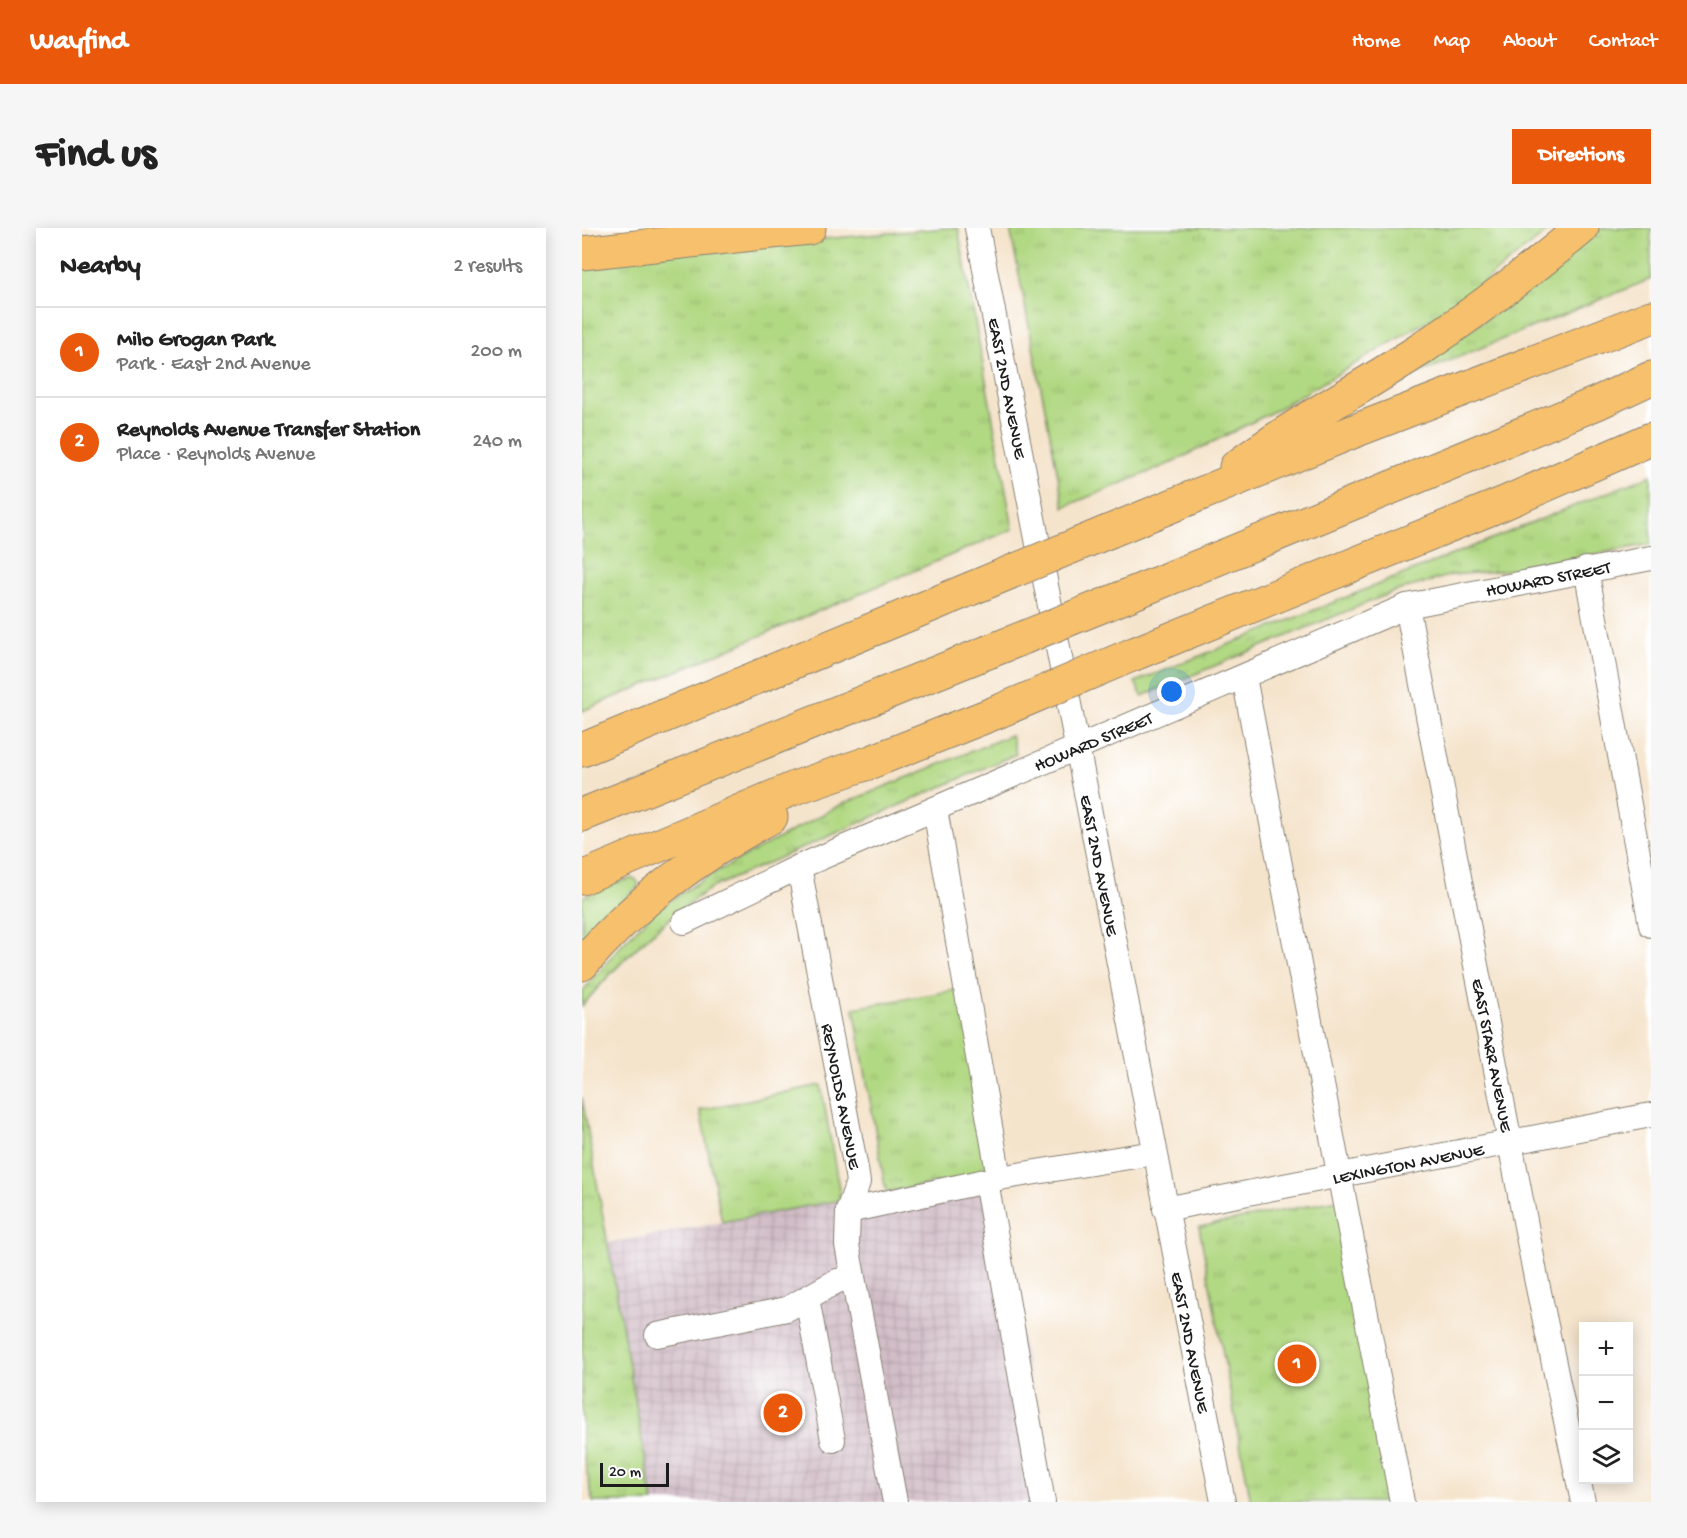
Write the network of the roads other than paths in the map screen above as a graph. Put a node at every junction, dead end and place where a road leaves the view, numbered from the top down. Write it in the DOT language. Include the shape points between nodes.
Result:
graph roads {
  1 [pos="809,228"];
  2 [pos="977,228"];
  3 [pos="1582,228"];
  4 [pos="582,253"];
  5 [pos="1651,317"];
  6 [pos="1651,378"];
  7 [pos="1651,438"];
  8 [pos="1194,497"];
  9 [pos="1651,558"];
  10 [pos="1586,569"];
  11 [pos="1407,606"];
  12 [pos="1244,676"];
  13 [pos="1078,747"];
  14 [pos="582,750"];
  15 [pos="871,762"];
  16 [pos="935,809"];
  17 [pos="582,815"];
  18 [pos="799,867"];
  19 [pos="582,878"];
  20 [pos="684,922"];
  21 [pos="1651,925"];
  22 [pos="582,963"];
  23 [pos="1651,1115"];
  24 [pos="1510,1143"];
  25 [pos="1154,1153"];
  26 [pos="1340,1176"];
  27 [pos="992,1179"];
  28 [pos="1165,1209"];
  29 [pos="848,1211"];
  30 [pos="853,1278"];
  31 [pos="807,1298"];
  32 [pos="657,1335"];
  33 [pos="833,1440"];
  34 [pos="895,1502"];
  35 [pos="1043,1502"];
  36 [pos="1223,1502"];
  37 [pos="1402,1502"];
  38 [pos="1583,1502"];
  1 -- 4 [label="highway"];
  2 -- 13 [label="street, EAST 2ND AVENUE"];
  3 -- 8 [label="highway" via="1514,285 1419,350 1283,432"];
  5 -- 8 [label="highway"];
  6 -- 17 [label="highway, bridge" via="1124,597"];
  7 -- 15 [label="highway, bridge" via="1502,504"];
  8 -- 14 [label="highway, bridge"];
  9 -- 10 [label="street, HOWARD STREET"];
  10 -- 11 [label="street, HOWARD STREET"];
  10 -- 21 [label="street"];
  11 -- 12 [label="street, HOWARD STREET"];
  11 -- 24 [label="street, EAST STARR AVENUE"];
  12 -- 13 [label="street, HOWARD STREET"];
  12 -- 26 [label="street"];
  13 -- 16 [label="street, HOWARD STREET"];
  13 -- 25 [label="street, EAST 2ND AVENUE"];
  15 -- 19 [label="highway" via="797,787"];
  15 -- 22 [label="highway" via="694,861 650,896"];
  16 -- 18 [label="street, HOWARD STREET"];
  16 -- 27 [label="street"];
  18 -- 20 [label="street, HOWARD STREET"];
  18 -- 29 [label="street, REYNOLDS AVENUE" via="858,1182"];
  23 -- 24 [label="street, LEXINGTON AVENUE"];
  24 -- 26 [label="street, LEXINGTON AVENUE"];
  24 -- 38 [label="street, EAST STARR AVENUE"];
  25 -- 27 [label="street"];
  25 -- 28 [label="street, EAST 2ND AVENUE"];
  26 -- 28 [label="street, LEXINGTON AVENUE"];
  26 -- 37 [label="street"];
  27 -- 29 [label="street"];
  27 -- 35 [label="street"];
  28 -- 36 [label="street, EAST 2ND AVENUE"];
  29 -- 30 [label="street, REYNOLDS AVENUE" via="847,1245"];
  30 -- 31 [label="street" via="837,1281"];
  30 -- 34 [label="street, REYNOLDS AVENUE"];
  31 -- 32 [label="street" via="769,1314"];
  31 -- 33 [label="street"];
}
